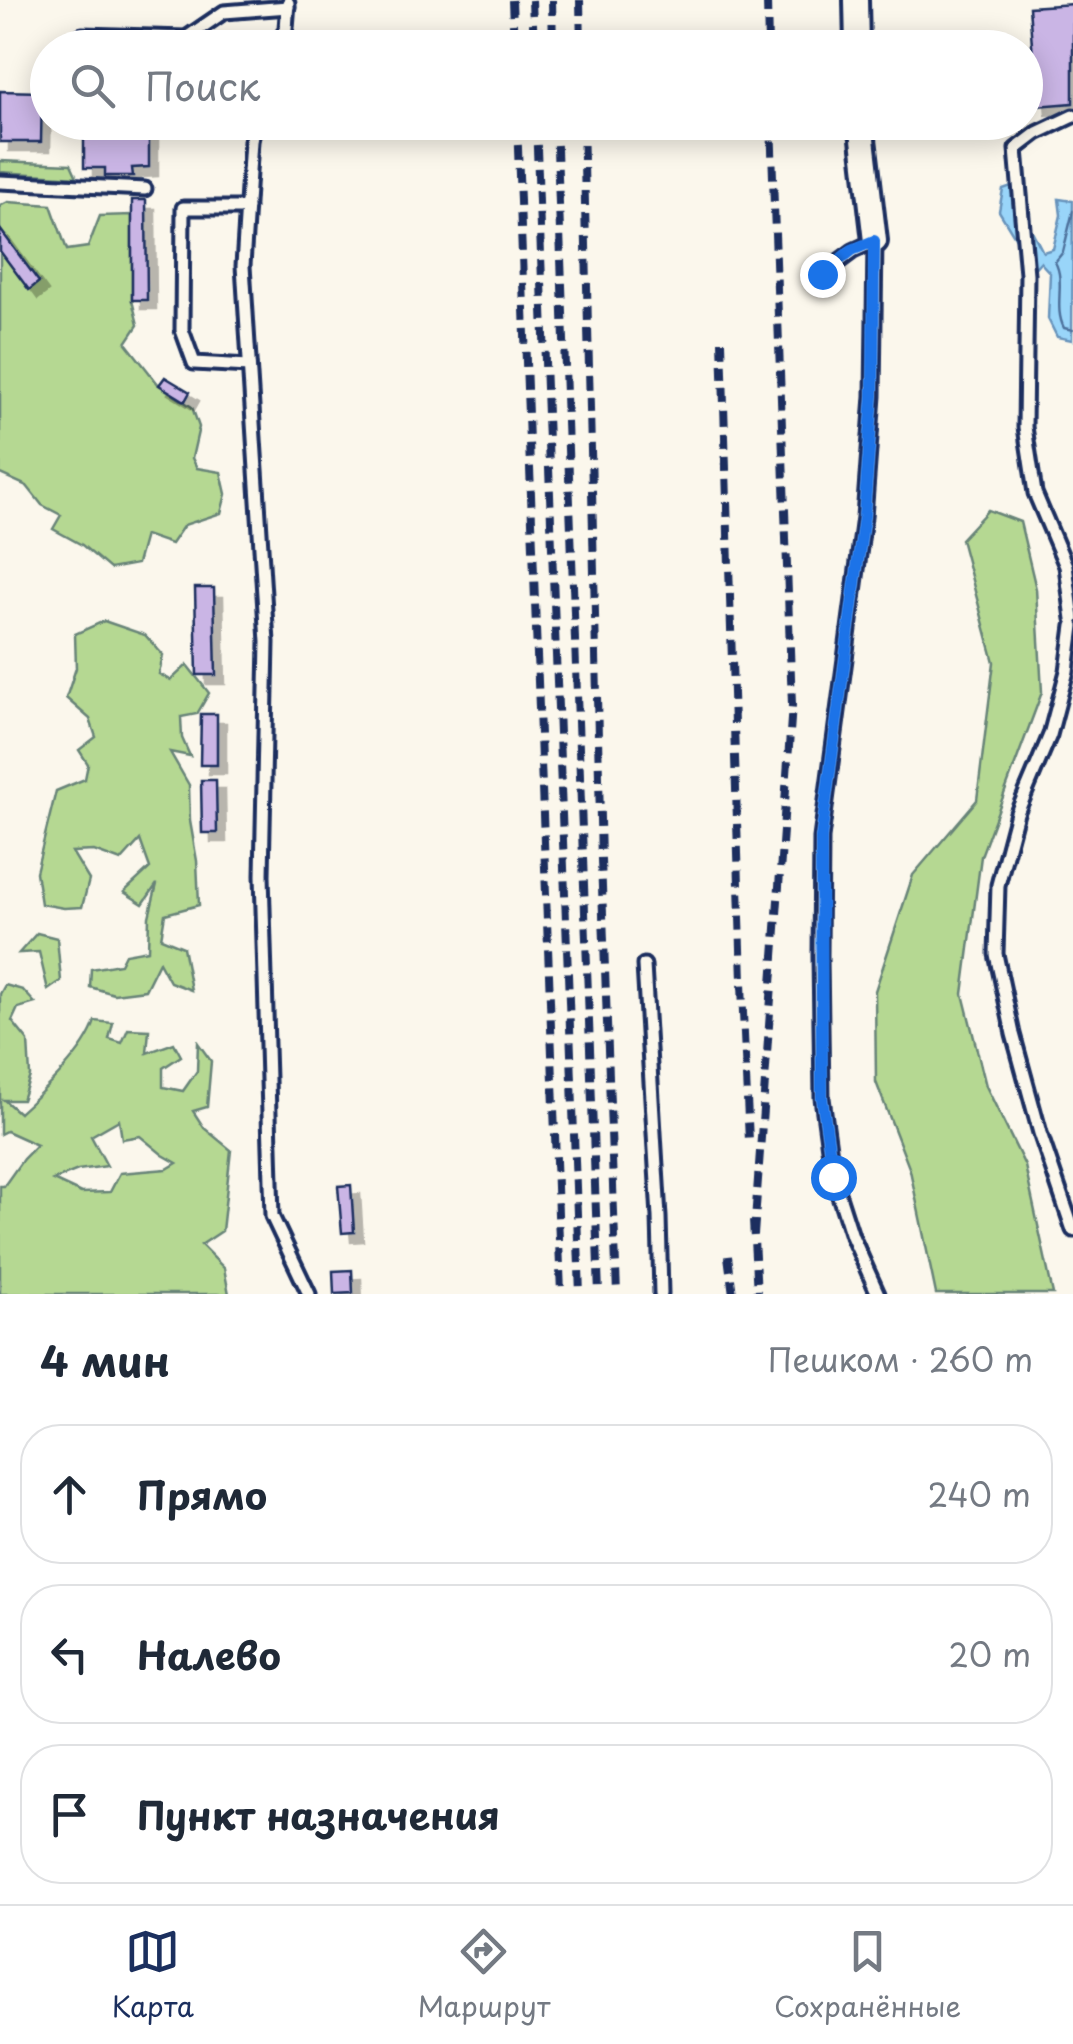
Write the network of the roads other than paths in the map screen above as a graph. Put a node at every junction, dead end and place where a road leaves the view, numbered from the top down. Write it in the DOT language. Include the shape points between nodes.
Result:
graph roads {
  1 [pos="856,0"];
  2 [pos="288,3"];
  3 [pos="198,30"];
  4 [pos="285,30"];
  5 [pos="857,30"];
  6 [pos="1073,116"];
  7 [pos="1043,130"];
  8 [pos="251,140"];
  9 [pos="863,140"];
  10 [pos="1028,140"];
  11 [pos="0,182"];
  12 [pos="145,189"];
  13 [pos="247,208"];
  14 [pos="874,241"];
  15 [pos="822,274"];
  16 [pos="249,366"];
  17 [pos="1073,622"];
  18 [pos="644,965"];
  19 [pos="1073,1230"];
  20 [pos="308,1294"];
  21 [pos="661,1294"];
  22 [pos="878,1294"];
  1 -- 5 [label="street"];
  2 -- 3 [label="lane" via="224,12"];
  2 -- 4 [label="lane"];
  6 -- 7 [label="lane"];
  8 -- 13 [label="lane"];
  9 -- 14 [label="street"];
  10 -- 17 [label="lane" via="1016,149 1027,274 1026,427 1036,493 1066,566"];
  11 -- 12 [label="lane"];
  13 -- 16 [label="lane"];
  13 -- 16 [label="lane" via="183,208 182,330 194,363"];
  14 -- 15 [label="lane"];
  14 -- 22 [label="lane" via="864,516 821,838 820,956 822,1098 833,1177"];
  16 -- 20 [label="lane" via="266,642 262,875 272,1216"];
  17 -- 19 [label="lane" via="1050,736 1017,813 998,885 996,954 1040,1133"];
  18 -- 21 [label="lane"];
}
